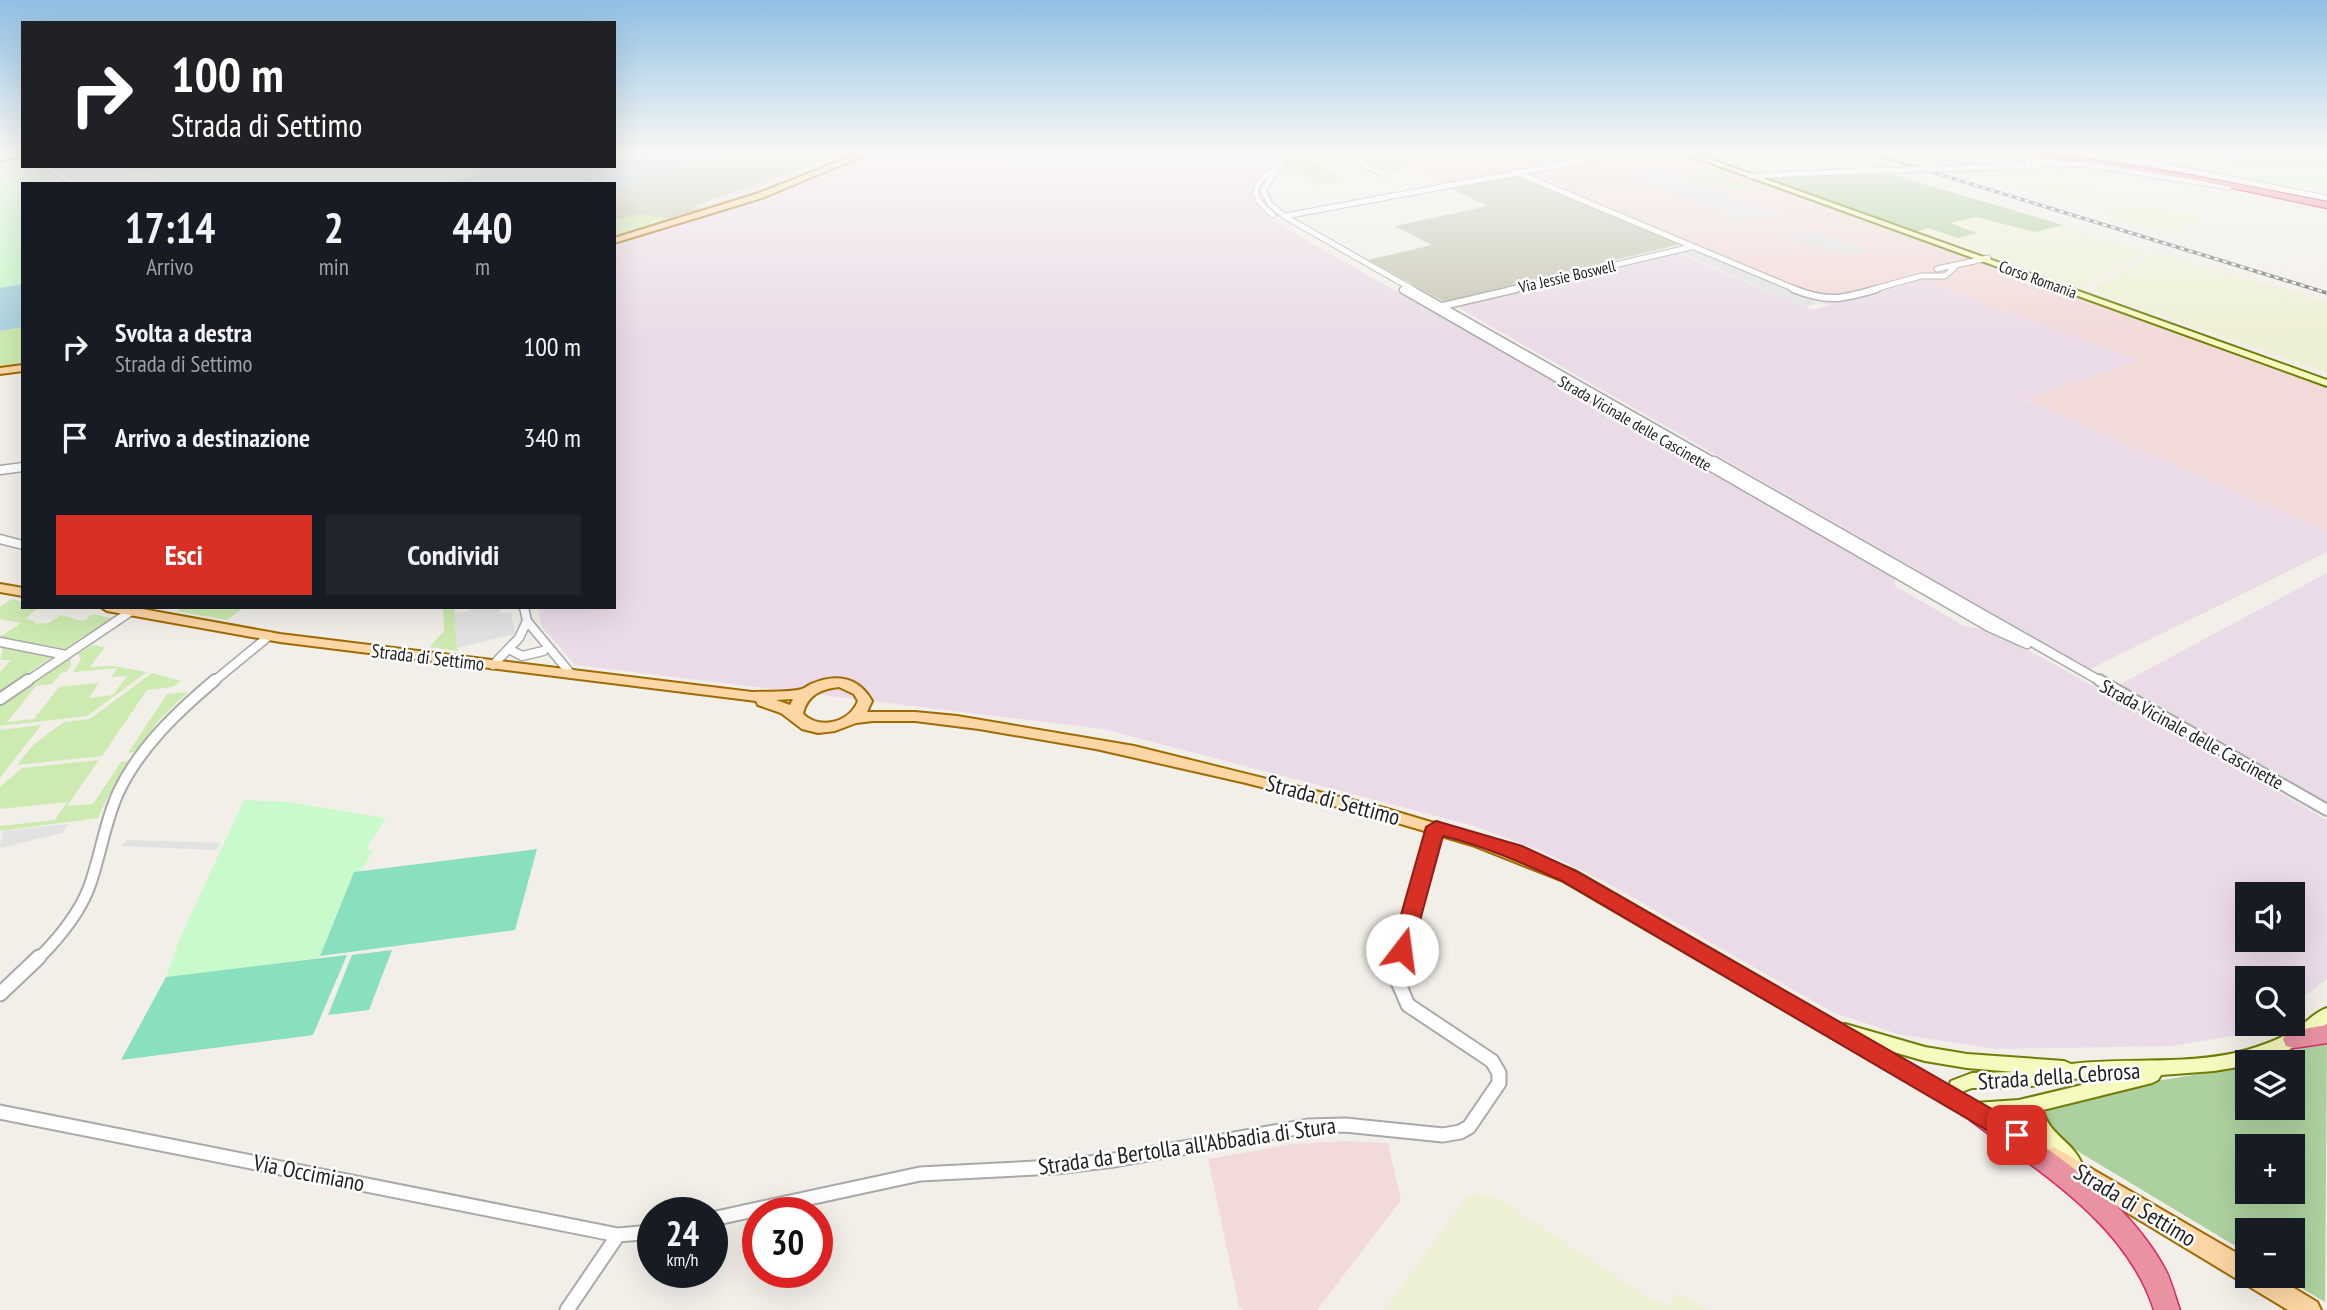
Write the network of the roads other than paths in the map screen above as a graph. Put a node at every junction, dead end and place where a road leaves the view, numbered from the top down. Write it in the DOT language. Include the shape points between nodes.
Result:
graph roads {
  1 [pos="701,214"];
  2 [pos="1273,214"];
  3 [pos="1295,214"];
  4 [pos="1614,214"];
  5 [pos="1861,214"];
  6 [pos="1285,216"];
  7 [pos="616,240"];
  8 [pos="1691,247"];
  9 [pos="1986,259"];
  10 [pos="1954,268"];
  11 [pos="1937,272"];
  12 [pos="1400,285"];
  13 [pos="1443,306"];
  14 [pos="21,368"];
  15 [pos="0,371"];
  16 [pos="2327,381"];
  17 [pos="21,467"];
  18 [pos="0,470"];
  19 [pos="1734,471"];
  20 [pos="1724,475"];
  21 [pos="1800,509"];
  22 [pos="1790,513"];
  23 [pos="0,539"];
  24 [pos="21,544"];
  25 [pos="0,588"];
  26 [pos="21,592"];
  27 [pos="116,609"];
  28 [pos="524,609"];
  29 [pos="130,612"];
  30 [pos="527,621"];
  31 [pos="269,636"];
  32 [pos="0,642"];
  33 [pos="544,648"];
  34 [pos="509,649"];
  35 [pos="66,655"];
  36 [pos="2057,658"];
  37 [pos="493,665"];
  38 [pos="522,668"];
  39 [pos="571,674"];
  40 [pos="804,694"];
  41 [pos="752,697"];
  42 [pos="0,699"];
  43 [pos="865,701"];
  44 [pos="795,715"];
  45 [pos="896,716"];
  46 [pos="852,719"];
  47 [pos="2327,810"];
  48 [pos="1436,827"];
  49 [pos="0,994"];
  50 [pos="2327,1015"];
  51 [pos="1828,1027"];
  52 [pos="2327,1034"];
  53 [pos="2294,1039"];
  54 [pos="2174,1069"];
  55 [pos="2085,1070"];
  56 [pos="1953,1098"];
  57 [pos="2034,1104"];
  58 [pos="0,1112"];
  59 [pos="1977,1112"];
  60 [pos="2083,1174"];
  61 [pos="728,1216"];
  62 [pos="637,1233"];
  63 [pos="618,1234"];
  64 [pos="2235,1265"];
  65 [pos="2272,1288"];
  66 [pos="567,1310"];
  67 [pos="2167,1310"];
  68 [pos="2309,1310"];
  1 -- 7 [label="main road"];
  2 -- 12 [label="street, Strada Vicinale delle Cascinette"];
  3 -- 6 [label="street"];
  4 -- 8 [label="street"];
  5 -- 9 [label="main road, Corso Romania"];
  6 -- 12 [label="street, Strada Vicinale delle Cascinette"];
  8 -- 11 [label="street" via="1827,301"];
  8 -- 13 [label="street, Via Jessie Boswell"];
  9 -- 10 [label="street"];
  9 -- 16 [label="main road, Corso Romania"];
  10 -- 11 [label="street"];
  10 -- 11 [label="street" via="1946,275"];
  12 -- 13 [label="street, Strada Vicinale delle Cascinette"];
  12 -- 20 [label="street, Strada Vicinale delle Cascinette"];
  13 -- 19 [label="street, Strada Vicinale delle Cascinette"];
  14 -- 15 [label="main road"];
  17 -- 18 [label="street"];
  19 -- 20 [label="street"];
  19 -- 21 [label="street, Strada Vicinale delle Cascinette"];
  20 -- 22 [label="street, Strada Vicinale delle Cascinette"];
  21 -- 22 [label="street"];
  21 -- 36 [label="street, Strada Vicinale delle Cascinette"];
  22 -- 36 [label="street, Strada Vicinale delle Cascinette" via="1989,627"];
  23 -- 24 [label="street"];
  25 -- 26 [label="main road"];
  27 -- 29 [label="main road, Strada di Settimo"];
  28 -- 30 [label="street"];
  29 -- 31 [label="main road, Strada di Settimo"];
  29 -- 35 [label="street"];
  30 -- 33 [label="street"];
  30 -- 34 [label="street"];
  31 -- 37 [label="main road, Strada di Settimo"];
  31 -- 49 [label="street" via="182,707 157,737 119,793 81,904 48,947"];
  32 -- 35 [label="street"];
  33 -- 34 [label="street" via="522,656"];
  33 -- 38 [label="street"];
  33 -- 39 [label="street"];
  34 -- 37 [label="street"];
  35 -- 42 [label="street"];
  36 -- 47 [label="street, Strada Vicinale delle Cascinette"];
  37 -- 38 [label="main road, Strada di Settimo"];
  38 -- 39 [label="main road, Strada di Settimo"];
  39 -- 41 [label="main road, Strada di Settimo"];
  40 -- 41 [label="main road, Strada di Settimo"];
  40 -- 43 [label="main road" via="842,684 859,690"];
  40 -- 44 [label="main road"];
  41 -- 44 [label="main road, Strada di Settimo"];
  43 -- 45 [label="main road, Strada di Settimo"];
  43 -- 46 [label="main road"];
  44 -- 46 [label="main road" via="822,728"];
  45 -- 46 [label="main road, Strada di Settimo"];
  45 -- 48 [label="main road, Strada di Settimo" via="1091,741"];
  48 -- 51 [label="main road, Strada di Settimo" via="1515,851 1569,876"];
  48 -- 61 [label="street, Strada da Bertolla all'Abbadia di Stura" via="1395,975 1408,1005 1492,1061 1499,1073 1499,1083 1469,1127 1443,1135 1308,1126 1114,1160 920,1174"];
  50 -- 53 [label="main road, Strada della Cebrosa"];
  51 -- 55 [label="main road" via="1957,1060"];
  51 -- 56 [label="main road, Strada di Settimo"];
  52 -- 53 [label="highway"];
  53 -- 54 [label="main road, Strada della Cebrosa" via="2230,1061"];
  54 -- 55 [label="main road, Strada della Cebrosa"];
  54 -- 57 [label="main road, Strada della Cebrosa"];
  55 -- 56 [label="main road, Strada della Cebrosa" via="1970,1081 1956,1086"];
  56 -- 59 [label="main road, Strada di Settimo"];
  57 -- 59 [label="main road, Strada della Cebrosa"];
  57 -- 60 [label="main road" via="2035,1121 2043,1133"];
  58 -- 63 [label="street, Via Occimiano"];
  59 -- 60 [label="main road, Strada di Settimo"];
  59 -- 67 [label="highway" via="2112,1217 2153,1275"];
  60 -- 64 [label="main road, Strada di Settimo"];
  62 -- 63 [label="street"];
  63 -- 66 [label="street"];
  65 -- 68 [label="main road"];
}
